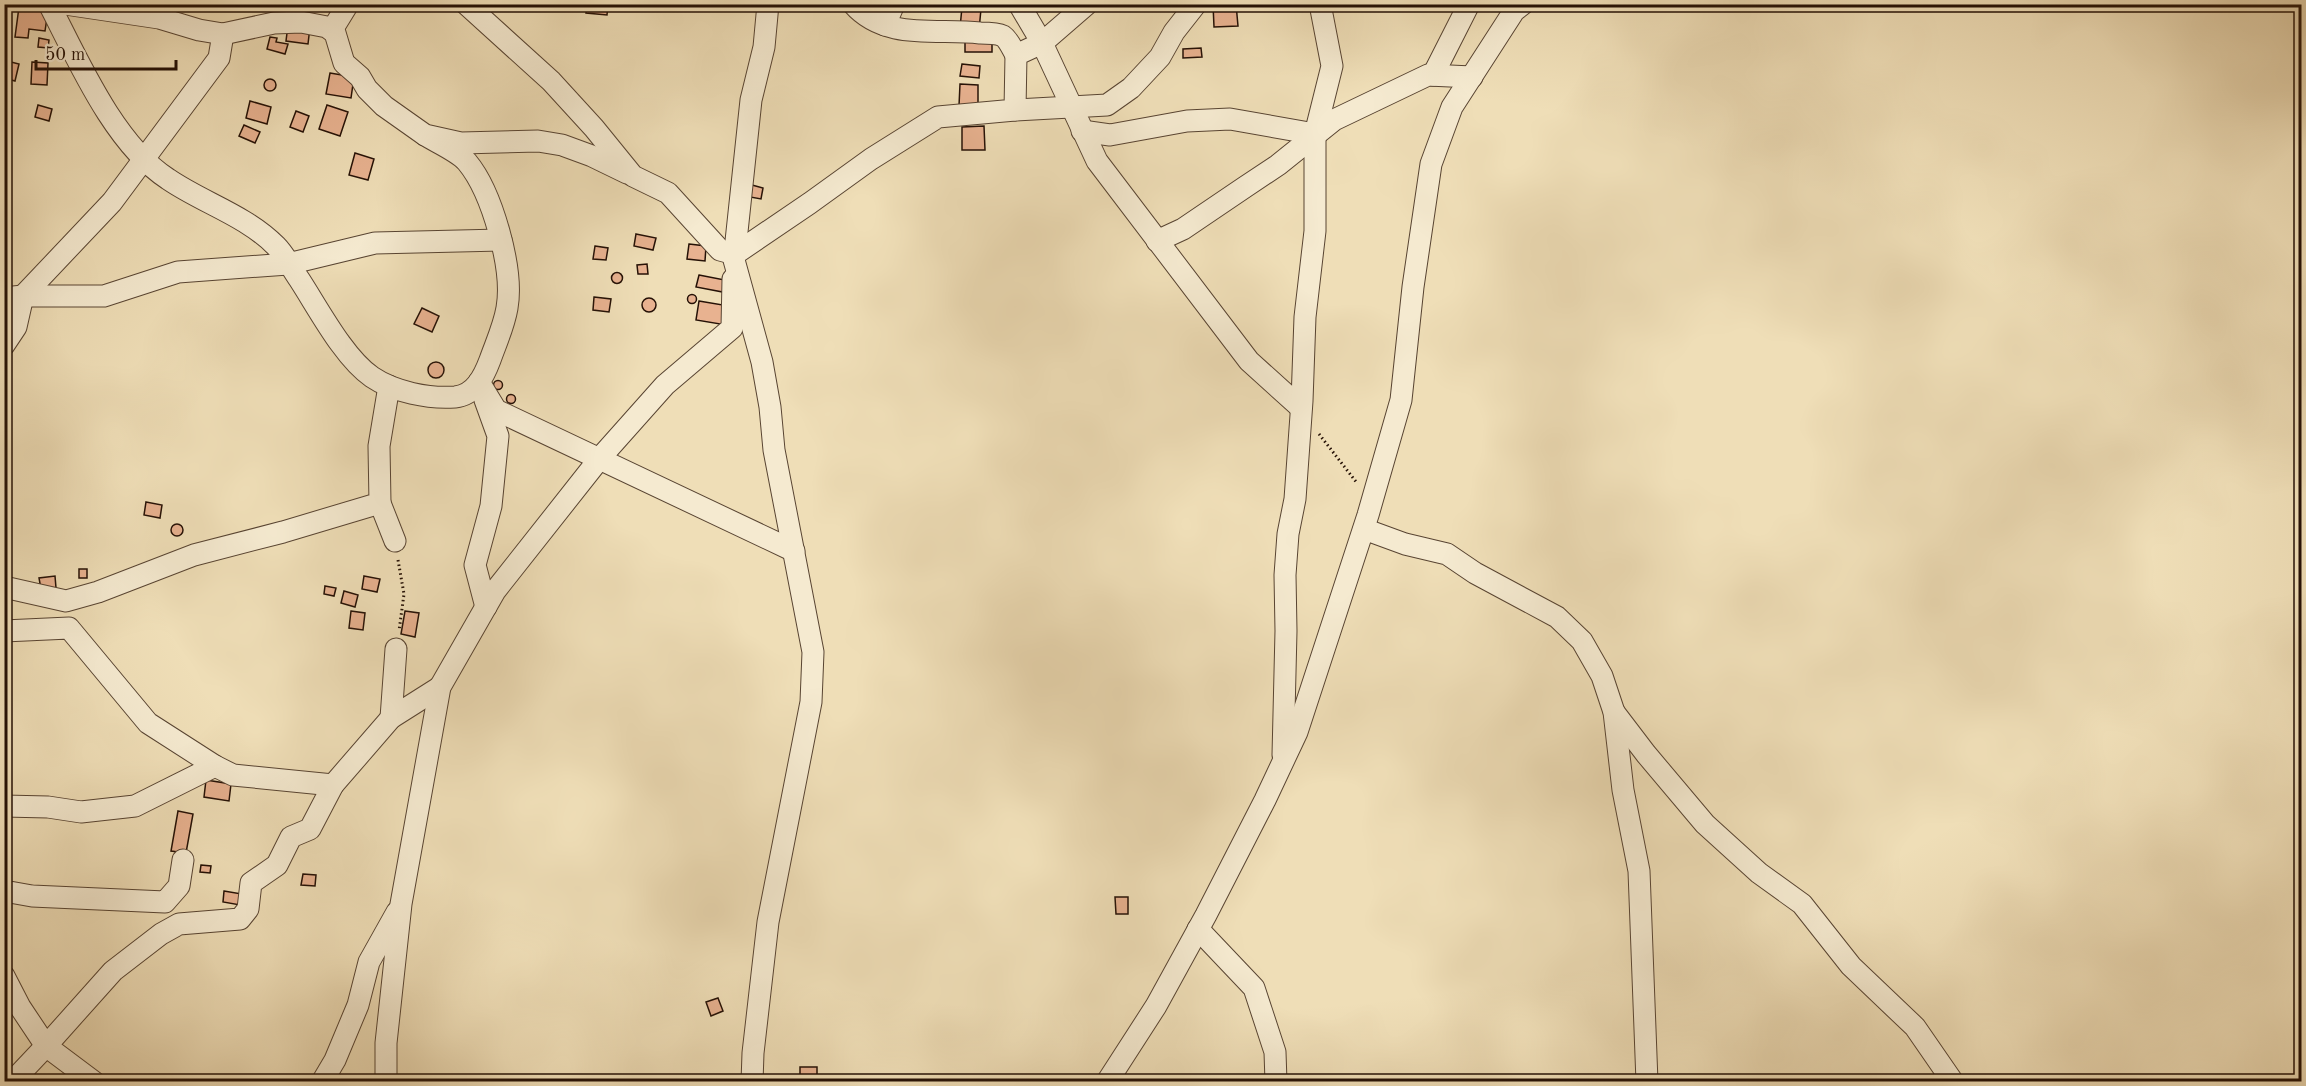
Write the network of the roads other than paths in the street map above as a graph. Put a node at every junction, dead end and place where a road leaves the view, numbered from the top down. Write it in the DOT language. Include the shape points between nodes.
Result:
graph roads {
  1 [pos="49,4"];
  2 [pos="65,4"];
  3 [pos="348,4"];
  4 [pos="768,4"];
  5 [pos="853,4"];
  6 [pos="894,4"];
  7 [pos="1019,4"];
  8 [pos="1087,4"];
  9 [pos="1196,4"];
  10 [pos="1320,4"];
  11 [pos="1469,4"];
  12 [pos="1522,4"];
  13 [pos="471,6"];
  14 [pos="885,25"];
  15 [pos="332,30"];
  16 [pos="224,34"];
  17 [pos="1042,43"];
  18 [pos="1016,55"];
  19 [pos="1433,75"];
  20 [pos="1472,77"];
  21 [pos="1071,108"];
  22 [pos="1016,110"];
  23 [pos="1082,131"];
  24 [pos="1315,134"];
  25 [pos="425,135"];
  26 [pos="144,158"];
  27 [pos="633,176"];
  28 [pos="501,240"];
  29 [pos="1157,241"];
  30 [pos="734,257"];
  31 [pos="288,264"];
  32 [pos="14,297"];
  33 [pos="4,345"];
  34 [pos="479,382"];
  35 [pos="389,386"];
  36 [pos="1301,414"];
  37 [pos="600,458"];
  38 [pos="380,503"];
  39 [pos="1364,529"];
  40 [pos="395,541"];
  41 [pos="794,551"];
  42 [pos="4,587"];
  43 [pos="486,607"];
  44 [pos="4,631"];
  45 [pos="396,649"];
  46 [pos="440,687"];
  47 [pos="1614,712"];
  48 [pos="391,718"];
  49 [pos="1283,762"];
  50 [pos="215,766"];
  51 [pos="333,785"];
  52 [pos="4,806"];
  53 [pos="183,860"];
  54 [pos="4,891"];
  55 [pos="401,904"];
  56 [pos="1198,929"];
  57 [pos="4,976"];
  58 [pos="46,1047"];
  59 [pos="12,1082"];
  60 [pos="94,1082"];
  61 [pos="322,1082"];
  62 [pos="386,1082"];
  63 [pos="752,1082"];
  64 [pos="1107,1082"];
  65 [pos="1275,1082"];
  66 [pos="1647,1082"];
  67 [pos="1953,1082"];
  1 -- 26 [label="street" via="100,101"];
  2 -- 16 [label="street" via="159,18"];
  3 -- 15 [label="street"];
  4 -- 30 [label="street" via="764,47 751,100"];
  5 -- 14 [label="street" via="858,11"];
  6 -- 14 [label="street"];
  7 -- 17 [label="street"];
  8 -- 17 [label="street"];
  9 -- 21 [label="street" via="1160,57 1131,88 1107,105"];
  10 -- 24 [label="street" via="1332,66"];
  11 -- 19 [label="street"];
  12 -- 20 [label="street"];
  13 -- 27 [label="street" via="551,81"];
  14 -- 18 [label="street" via="905,31 1000,34"];
  15 -- 16 [label="street" via="315,23 292,22"];
  15 -- 25 [label="street" via="348,68 384,106"];
  16 -- 26 [label="street" via="219,58"];
  17 -- 18 [label="street"];
  17 -- 21 [label="street"];
  18 -- 22 [label="street"];
  19 -- 20 [label="street"];
  19 -- 24 [label="street" via="1353,110"];
  20 -- 39 [label="street" via="1452,107 1431,164 1401,400"];
  21 -- 22 [label="street"];
  21 -- 23 [label="street"];
  22 -- 30 [label="street" via="938,117 871,159"];
  23 -- 24 [label="street" via="1110,135 1187,121 1230,119"];
  23 -- 29 [label="street" via="1097,161"];
  24 -- 29 [label="street" via="1253,182 1183,229"];
  24 -- 36 [label="street" via="1316,231 1305,317"];
  25 -- 27 [label="street" via="461,143 538,141 562,145"];
  25 -- 28 [label="street" via="466,161 489,202"];
  26 -- 31 [label="street" via="167,179 259,231 278,248"];
  26 -- 32 [label="street" via="112,202"];
  27 -- 30 [label="street" via="668,193 720,250"];
  28 -- 31 [label="street" via="375,243"];
  28 -- 34 [label="street" via="509,280 507,307"];
  29 -- 36 [label="street" via="1249,361"];
  30 -- 37 [label="street" via="732,328 665,385"];
  30 -- 41 [label="street" via="762,362"];
  31 -- 32 [label="street" via="178,272 104,296"];
  31 -- 35 [label="street" via="344,348 371,376"];
  32 -- 33 [label="street" via="16,327"];
  34 -- 35 [label="street" via="458,397 417,394"];
  34 -- 37 [label="street" via="496,410"];
  34 -- 43 [label="street" via="498,436 491,506 475,565"];
  35 -- 38 [label="street" via="379,446"];
  36 -- 49 [label="street" via="1285,575"];
  37 -- 41 [label="street"];
  37 -- 43 [label="street"];
  38 -- 40 [label="street"];
  38 -- 42 [label="street" via="194,555 66,601"];
  39 -- 47 [label="street" via="1447,554 1557,617 1582,641 1602,676"];
  39 -- 49 [label="street" via="1297,732"];
  41 -- 63 [label="street" via="813,652 811,702 768,922"];
  43 -- 46 [label="street"];
  44 -- 50 [label="street" via="69,628 148,723"];
  45 -- 48 [label="street"];
  46 -- 48 [label="street"];
  46 -- 55 [label="street"];
  47 -- 66 [label="street" via="1623,790 1639,871"];
  47 -- 67 [label="street" via="1705,824 1759,873 1802,904 1851,966 1915,1027"];
  48 -- 51 [label="street"];
  49 -- 56 [label="street"];
  50 -- 51 [label="street" via="233,775"];
  50 -- 52 [label="street" via="135,806 81,812"];
  51 -- 58 [label="street" via="310,829 291,837 277,865 251,883 248,909 240,919 179,924 161,934 113,971"];
  53 -- 54 [label="street" via="179,886 165,902 32,896"];
  55 -- 61 [label="street" via="369,962 358,1005"];
  55 -- 62 [label="street" via="386,1043"];
  56 -- 64 [label="street" via="1156,1006"];
  56 -- 65 [label="street" via="1254,988 1275,1052"];
  57 -- 58 [label="street"];
  58 -- 59 [label="street"];
  58 -- 60 [label="street"];
}
